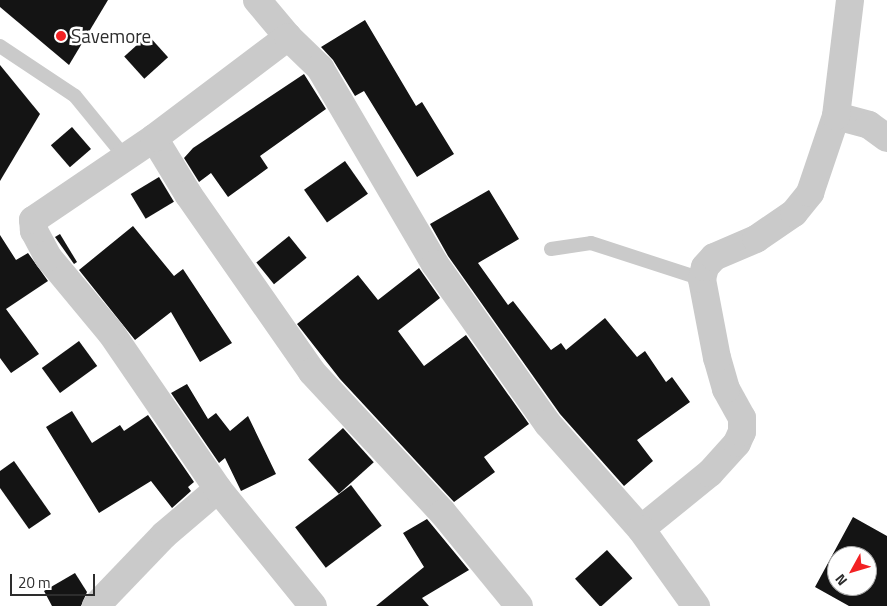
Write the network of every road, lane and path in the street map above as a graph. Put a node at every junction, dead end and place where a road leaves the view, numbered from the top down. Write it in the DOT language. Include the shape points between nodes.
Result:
graph roads {
  1 [pos="256,0"];
  2 [pos="850,0"];
  3 [pos="288,37"];
  4 [pos="0,46"];
  5 [pos="836,116"];
  6 [pos="154,138"];
  7 [pos="887,138"];
  8 [pos="124,156"];
  9 [pos="551,248"];
  10 [pos="702,279"];
  11 [pos="218,489"];
  12 [pos="641,530"];
  13 [pos="96,606"];
  14 [pos="313,606"];
  15 [pos="519,606"];
  16 [pos="696,606"];
  1 -- 3 [label="street"];
  2 -- 5 [label="street"];
  3 -- 6 [label="street"];
  3 -- 12 [label="street" via="320,68 435,264 548,424"];
  4 -- 8 [label="lane" via="75,96"];
  5 -- 7 [label="street" via="869,125"];
  5 -- 10 [label="street" via="810,193 794,213 756,239 714,257 705,266"];
  6 -- 8 [label="street"];
  6 -- 15 [label="street" via="188,194 312,372 443,513"];
  8 -- 11 [label="street" via="41,212 33,220 34,232 48,257 111,333"];
  9 -- 10 [label="lane" via="591,243"];
  10 -- 12 [label="street" via="717,358 726,389 742,418 742,432 737,443 710,473"];
  11 -- 13 [label="street" via="164,535"];
  11 -- 14 [label="street"];
  12 -- 16 [label="street"];
}
